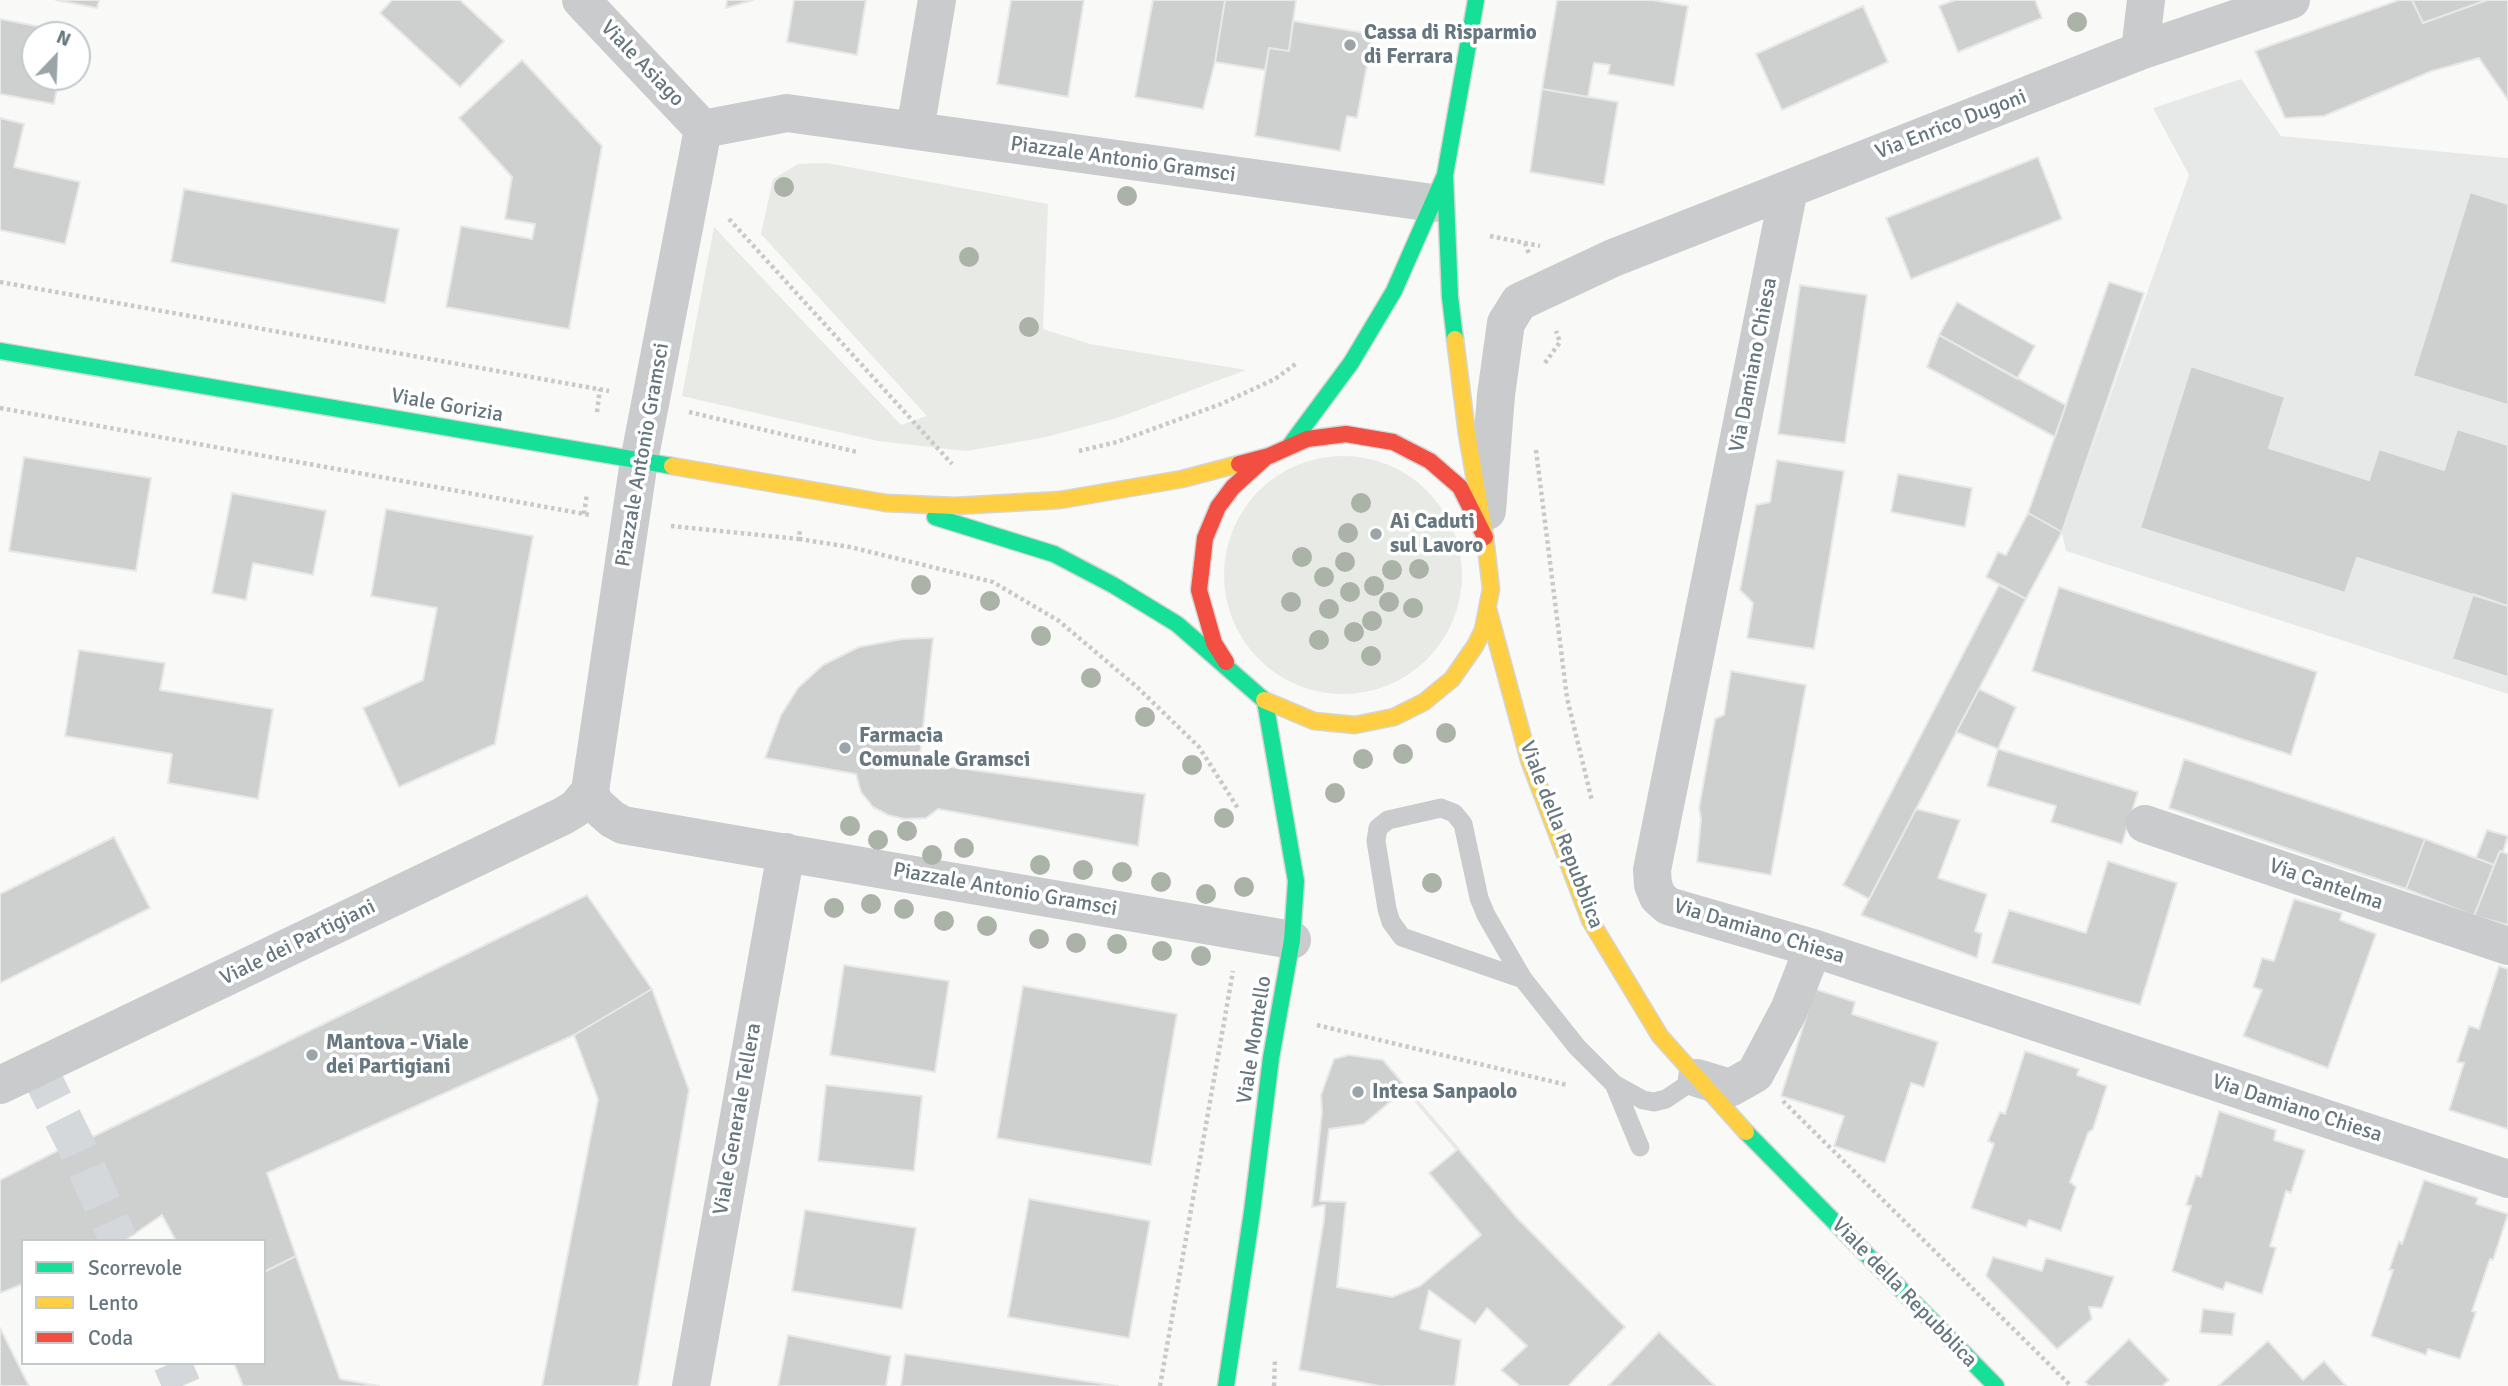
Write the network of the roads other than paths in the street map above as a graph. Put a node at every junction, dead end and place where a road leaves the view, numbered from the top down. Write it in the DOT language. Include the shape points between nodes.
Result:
graph roads {
  1 [pos="581,0"];
  2 [pos="937,0"];
  3 [pos="1476,0"];
  4 [pos="2146,0"];
  5 [pos="2291,0"];
  6 [pos="2140,51"];
  7 [pos="703,129"];
  8 [pos="915,130"];
  9 [pos="1439,189"];
  10 [pos="1789,189"];
  11 [pos="0,351"];
  12 [pos="1291,444"];
  13 [pos="1269,456"];
  14 [pos="639,461"];
  15 [pos="886,503"];
  16 [pos="1485,537"];
  17 [pos="1488,609"];
  18 [pos="1229,667"];
  19 [pos="1265,701"];
  20 [pos="590,791"];
  21 [pos="2145,824"];
  22 [pos="786,852"];
  23 [pos="1293,940"];
  24 [pos="2508,946"];
  25 [pos="1813,947"];
  26 [pos="1523,979"];
  27 [pos="1696,1078"];
  28 [pos="0,1084"];
  29 [pos="1614,1084"];
  30 [pos="1640,1147"];
  31 [pos="2508,1179"];
  32 [pos="1229,1369"];
  33 [pos="691,1386"];
  34 [pos="1226,1386"];
  35 [pos="1233,1386"];
  36 [pos="1996,1386"];
  1 -- 7 [label="street, Viale Asiago"];
  2 -- 8 [label="street"];
  3 -- 9 [label="main road"];
  4 -- 6 [label="street"];
  5 -- 6 [label="street, Via Enrico Dugoni"];
  6 -- 10 [label="street, Via Enrico Dugoni"];
  7 -- 8 [label="street, Piazzale Antonio Gramsci" via="786,113"];
  7 -- 14 [label="street, Piazzale Antonio Gramsci"];
  8 -- 9 [label="street, Piazzale Antonio Gramsci"];
  9 -- 12 [label="main road" via="1394,291 1351,363"];
  9 -- 16 [label="main road" via="1467,434"];
  10 -- 16 [label="street, Via Enrico Dugoni" via="1613,258 1520,302 1506,323"];
  10 -- 25 [label="street, Via Damiano Chiesa" via="1652,870 1658,897 1668,906"];
  11 -- 14 [label="main road, Viale Gorizia"];
  12 -- 13 [label="main road"];
  12 -- 16 [label="main road" via="1346,433 1393,442 1430,461 1460,486"];
  13 -- 15 [label="main road" via="1182,479 1060,500 955,506"];
  13 -- 18 [label="main road" via="1233,487 1218,507 1205,538 1199,590 1214,643"];
  14 -- 15 [label="main road, Viale Gorizia"];
  14 -- 20 [label="street, Piazzale Antonio Gramsci"];
  15 -- 18 [label="main road" via="1054,554 1177,624"];
  16 -- 17 [label="main road" via="1491,589"];
  17 -- 19 [label="main road" via="1475,646 1452,679 1424,702 1394,717 1356,725 1314,721"];
  17 -- 27 [label="main road, Viale della Repubblica" via="1530,760 1590,919 1660,1036"];
  18 -- 19 [label="main road"];
  19 -- 23 [label="main road, Viale Montello" via="1296,880"];
  20 -- 22 [label="street, Piazzale Antonio Gramsci" via="602,812 623,825"];
  20 -- 28 [label="street, Viale dei Partigiani" via="564,816"];
  21 -- 24 [label="street, Via Cantelma"];
  22 -- 23 [label="street, Piazzale Antonio Gramsci"];
  22 -- 33 [label="street, Viale Generale Tellera"];
  23 -- 32 [label="main road, Viale Montello" via="1271,1058"];
  25 -- 27 [label="street" via="1789,1010 1755,1074 1730,1088"];
  25 -- 31 [label="street, Via Damiano Chiesa"];
  26 -- 26 [label="lane" via="1486,915 1463,824 1454,813 1441,808 1388,820 1378,828 1387,909 1402,937"];
  26 -- 29 [label="lane" via="1577,1047"];
  27 -- 29 [label="lane" via="1666,1100 1654,1102"];
  27 -- 36 [label="main road, Viale della Repubblica"];
  29 -- 30 [label="lane"];
  32 -- 34 [label="main road, Viale Montello"];
  32 -- 35 [label="main road"];
}
